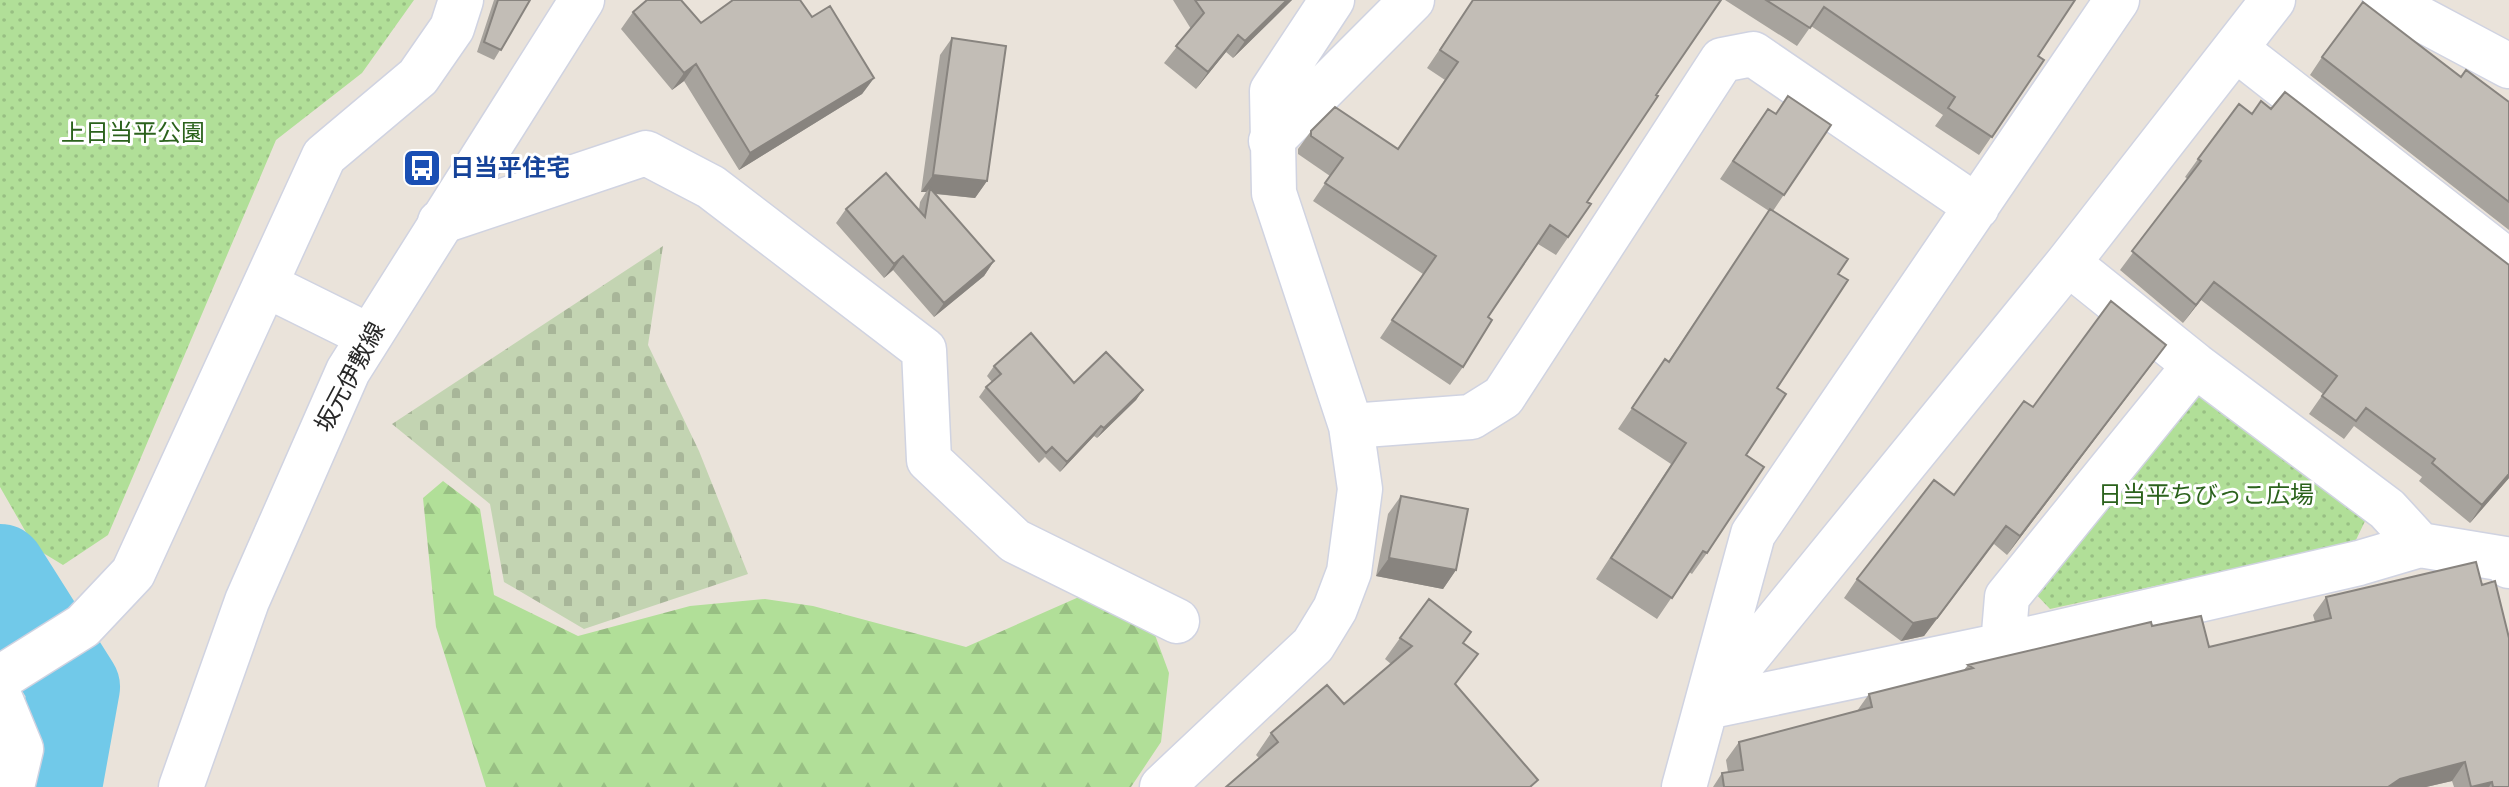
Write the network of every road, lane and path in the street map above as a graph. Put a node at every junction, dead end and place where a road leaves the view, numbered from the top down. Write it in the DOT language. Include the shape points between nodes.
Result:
graph roads {
  1 [pos="461,0"];
  2 [pos="582,0"];
  3 [pos="1332,0"];
  4 [pos="1412,0"];
  5 [pos="2117,0"];
  6 [pos="2273,0"];
  7 [pos="2385,0"];
  8 [pos="2237,50"];
  9 [pos="2509,66"];
  10 [pos="1271,141"];
  11 [pos="1977,207"];
  12 [pos="440,222"];
  13 [pos="2509,262"];
  14 [pos="2068,263"];
  15 [pos="266,285"];
  16 [pos="369,336"];
  17 [pos="2195,365"];
  18 [pos="1351,426"];
  19 [pos="2420,545"];
  20 [pos="2508,560"];
  21 [pos="1177,621"];
  22 [pos="2003,645"];
  23 [pos="0,678"];
  24 [pos="0,698"];
  25 [pos="1707,707"];
  26 [pos="12,787"];
  27 [pos="181,787"];
  28 [pos="1162,787"];
  29 [pos="1684,787"];
  1 -- 15 [label="street" via="452,28 418,77 324,156"];
  2 -- 12 [label="street, 坂元伊敷線"];
  3 -- 10 [label="street" via="1272,91"];
  4 -- 10 [label="street"];
  5 -- 11 [label="street"];
  6 -- 8 [label="street"];
  7 -- 9 [label="street"];
  8 -- 13 [label="street"];
  8 -- 14 [label="street"];
  10 -- 18 [label="street" via="1274,193"];
  11 -- 18 [label="street" via="1753,54 1722,60 1503,397 1471,417"];
  11 -- 25 [label="street" via="1753,534"];
  12 -- 16 [label="street, 坂元伊敷線"];
  12 -- 21 [label="street" via="646,153 711,187 924,350 929,460 972,501 1015,541"];
  14 -- 17 [label="street"];
  14 -- 25 [label="street"];
  15 -- 16 [label="street"];
  15 -- 23 [label="street" via="133,573 83,626"];
  16 -- 27 [label="street, 坂元伊敷線" via="342,385 247,601"];
  17 -- 19 [label="street" via="2387,509"];
  17 -- 22 [label="street" via="2007,597"];
  18 -- 28 [label="street" via="1360,489 1349,572 1335,609 1313,645"];
  19 -- 20 [label="street"];
  19 -- 22 [label="street"];
  22 -- 25 [label="street"];
  24 -- 26 [label="street" via="21,749"];
  25 -- 29 [label="street"];
}
